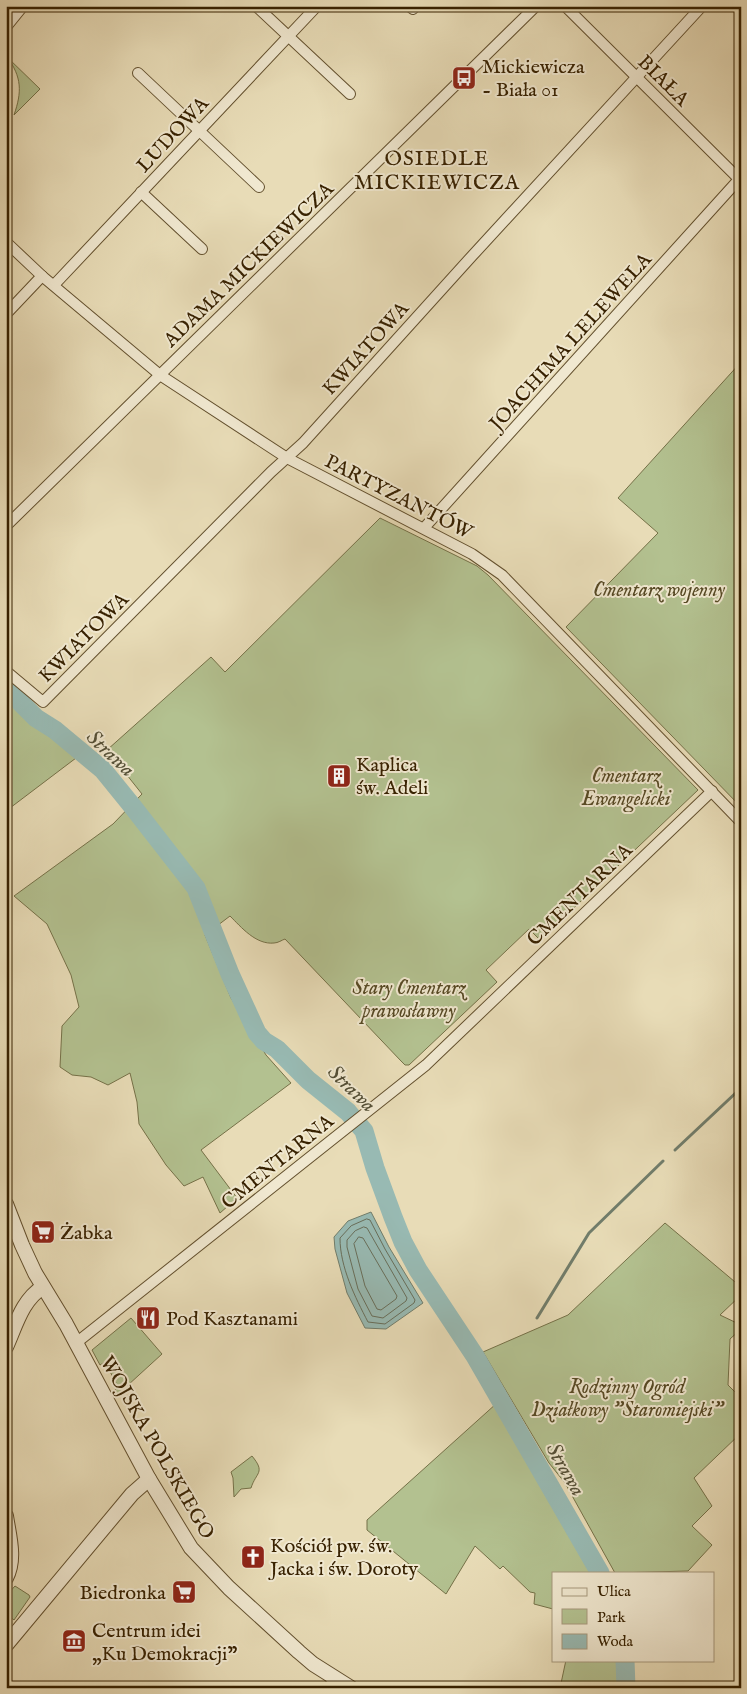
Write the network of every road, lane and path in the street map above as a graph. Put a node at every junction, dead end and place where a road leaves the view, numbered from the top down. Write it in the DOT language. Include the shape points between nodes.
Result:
graph roads {
  1 [pos="23,6"];
  2 [pos="256,6"];
  3 [pos="317,6"];
  4 [pos="536,6"];
  5 [pos="565,6"];
  6 [pos="702,6"];
  7 [pos="6,27"];
  8 [pos="288,36"];
  9 [pos="138,73"];
  10 [pos="637,77"];
  11 [pos="350,94"];
  12 [pos="199,131"];
  13 [pos="740,178"];
  14 [pos="259,187"];
  15 [pos="141,192"];
  16 [pos="6,242"];
  17 [pos="202,249"];
  18 [pos="42,276"];
  19 [pos="54,286"];
  20 [pos="6,314"];
  21 [pos="160,375"];
  22 [pos="287,458"];
  23 [pos="6,526"];
  24 [pos="424,528"];
  25 [pos="6,672"];
  26 [pos="712,791"];
  27 [pos="741,822"];
  28 [pos="6,1204"];
  29 [pos="43,1287"];
  30 [pos="76,1343"];
  31 [pos="6,1347"];
  32 [pos="149,1479"];
  33 [pos="6,1516"];
  34 [pos="9,1573"];
  35 [pos="6,1645"];
  36 [pos="331,1682"];
  37 [pos="351,1688"];
  1 -- 7 [label="street"];
  2 -- 8 [label="street"];
  3 -- 8 [label="street, LUDOWA"];
  4 -- 21 [label="street, ADAMA MICKIEWICZA"];
  5 -- 10 [label="street, BIAŁA"];
  6 -- 10 [label="street, KWIATOWA"];
  8 -- 11 [label="street"];
  8 -- 12 [label="street, LUDOWA"];
  9 -- 12 [label="street"];
  10 -- 13 [label="street, BIAŁA"];
  10 -- 22 [label="street, KWIATOWA"];
  12 -- 14 [label="street"];
  12 -- 15 [label="street, LUDOWA"];
  13 -- 24 [label="street, JOACHIMA LELEWELA"];
  15 -- 17 [label="street"];
  15 -- 19 [label="street, LUDOWA"];
  16 -- 18 [label="street, PARTYZANTÓW"];
  18 -- 19 [label="street, PARTYZANTÓW"];
  18 -- 20 [label="street"];
  19 -- 21 [label="street, PARTYZANTÓW"];
  21 -- 22 [label="street, PARTYZANTÓW"];
  21 -- 23 [label="street, ADAMA MICKIEWICZA"];
  22 -- 24 [label="street, PARTYZANTÓW"];
  22 -- 25 [label="street, KWIATOWA" via="42,702"];
  24 -- 26 [label="street, PARTYZANTÓW" via="472,554 509,581"];
  26 -- 27 [label="street, PARTYZANTÓW"];
  26 -- 30 [label="street, CMENTARNA" via="446,1047"];
  28 -- 29 [label="street, WOJSKA POLSKIEGO"];
  29 -- 30 [label="street, WOJSKA POLSKIEGO"];
  29 -- 31 [label="street" via="26,1303"];
  30 -- 32 [label="street, WOJSKA POLSKIEGO"];
  32 -- 35 [label="street" via="136,1488"];
  32 -- 36 [label="street, WOJSKA POLSKIEGO" via="182,1535 206,1566"];
  33 -- 34 [label="street" via="11,1545"];
  36 -- 37 [label="street, WOJSKA POLSKIEGO"];
}
